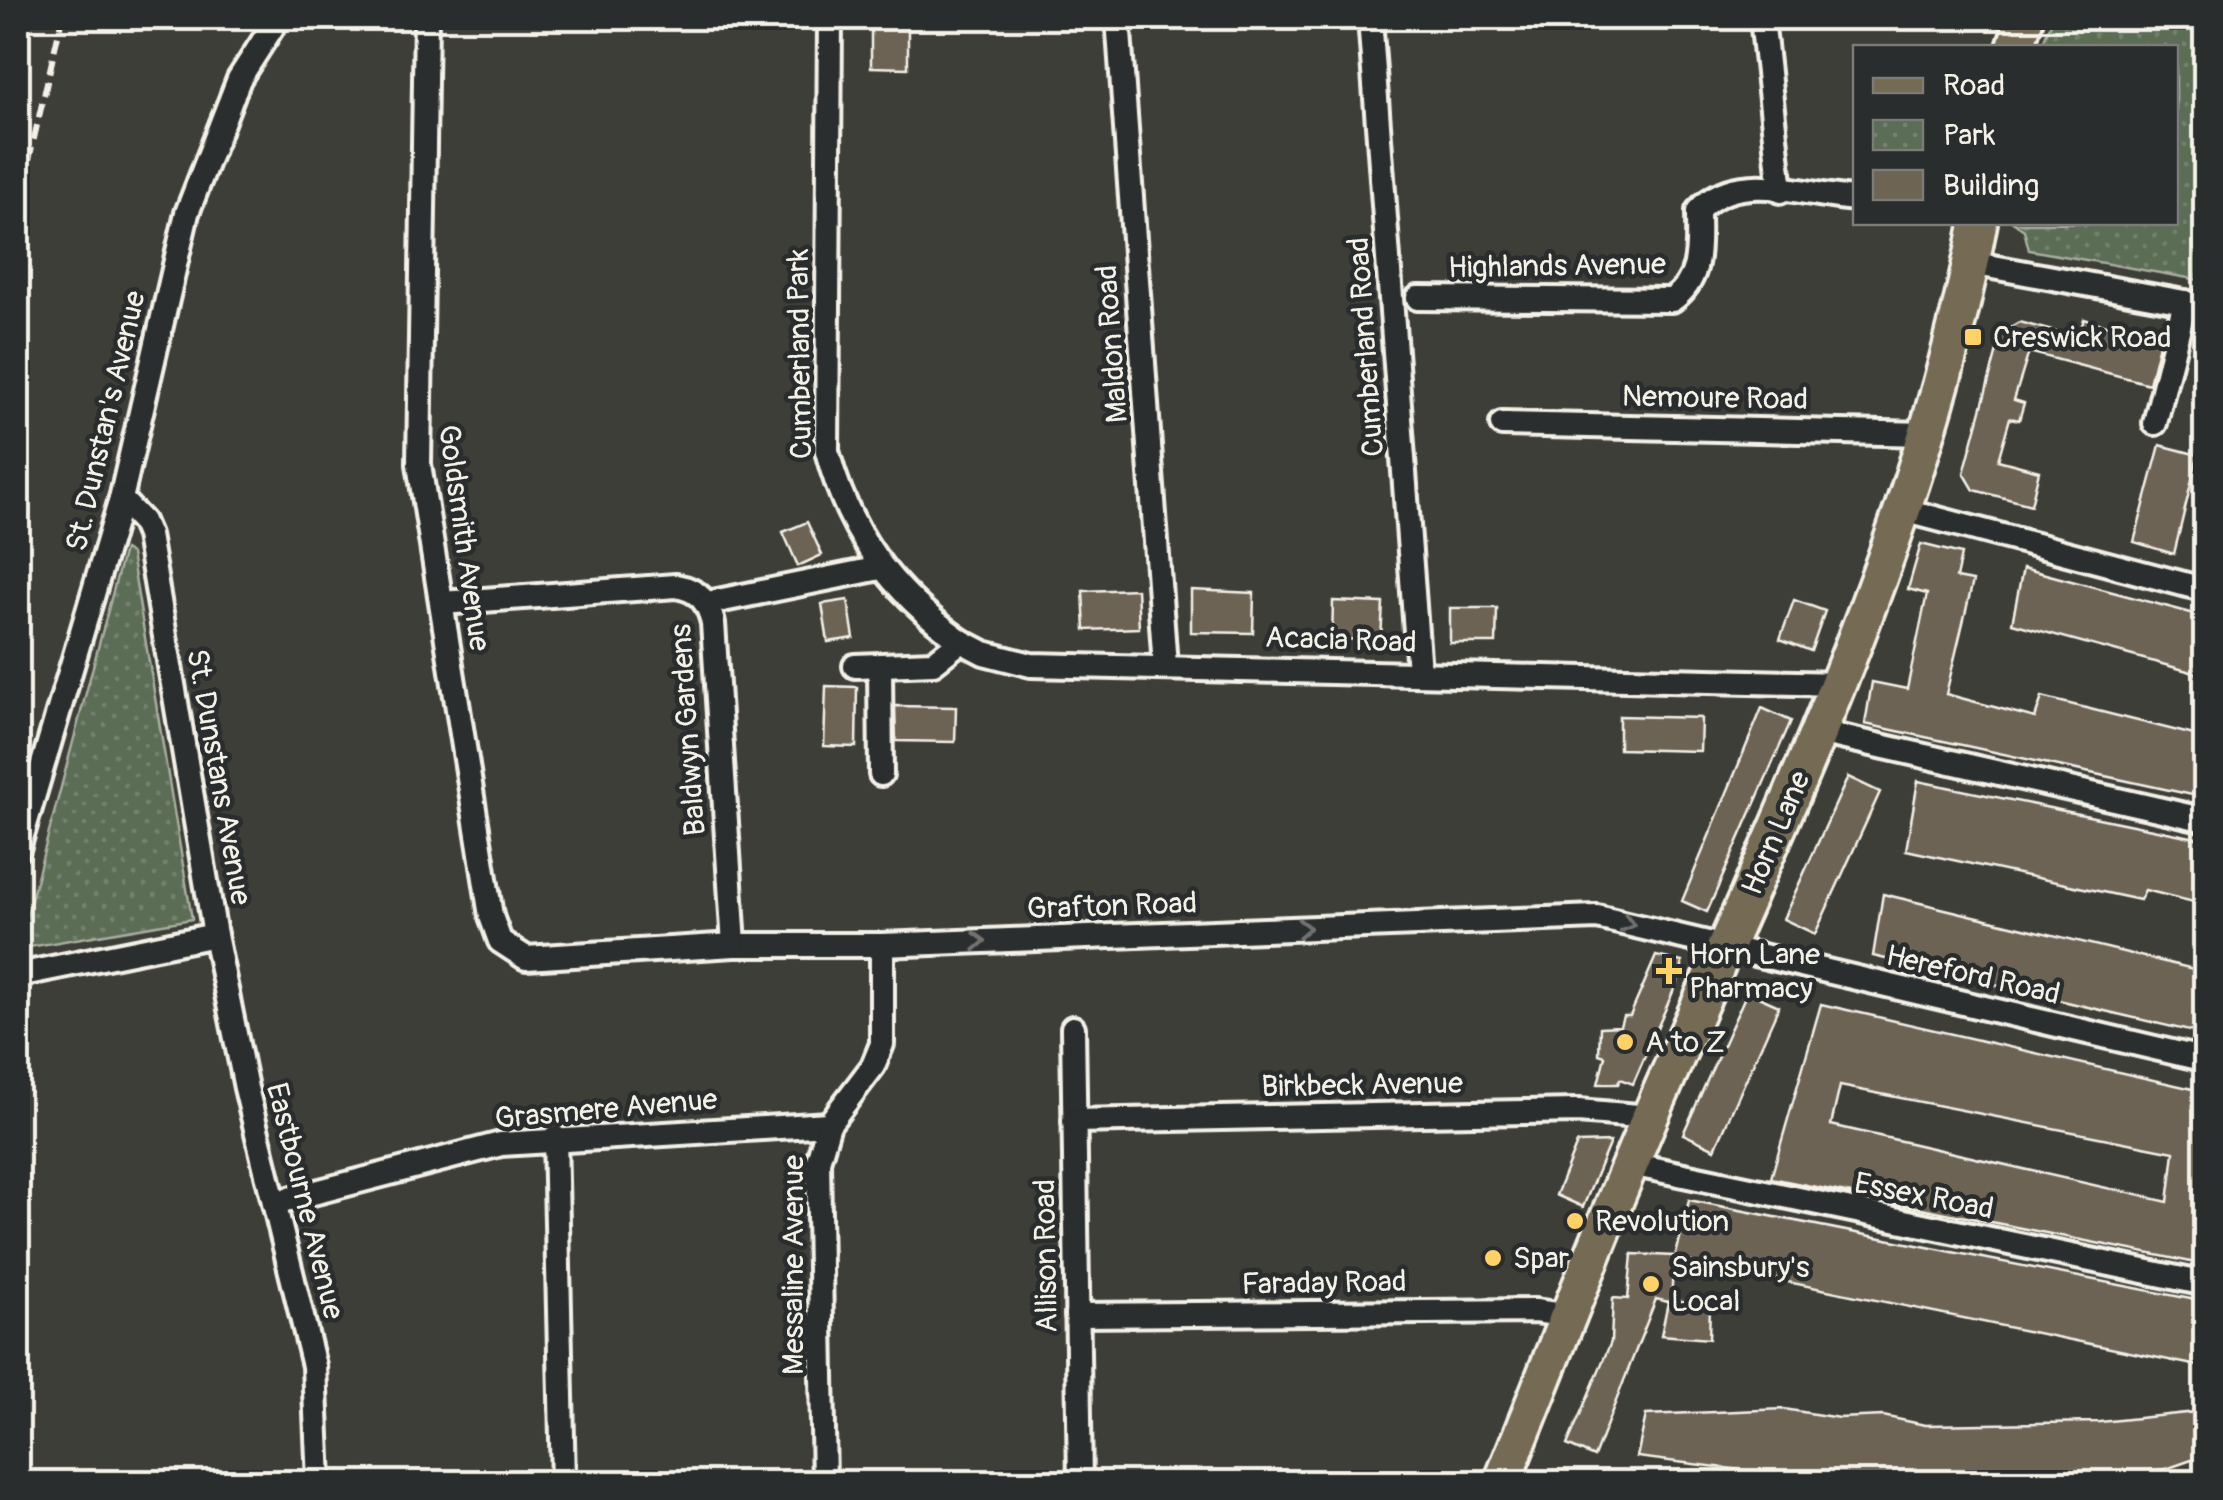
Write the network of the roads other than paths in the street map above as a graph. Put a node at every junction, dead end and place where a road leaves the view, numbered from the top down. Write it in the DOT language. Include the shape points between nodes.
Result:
graph roads {
  1 [pos="278,18"];
  2 [pos="426,18"];
  3 [pos="830,18"];
  4 [pos="1118,18"];
  5 [pos="1370,18"];
  6 [pos="1762,18"];
  7 [pos="2025,18"];
  8 [pos="2016,45"];
  9 [pos="1780,191"];
  10 [pos="1853,199"];
  11 [pos="1978,225"];
  12 [pos="1971,263"];
  13 [pos="1418,298"];
  14 [pos="2195,304"];
  15 [pos="2155,423"];
  16 [pos="1502,424"];
  17 [pos="1926,434"];
  18 [pos="121,500"];
  19 [pos="1904,510"];
  20 [pos="880,568"];
  21 [pos="2206,590"];
  22 [pos="442,602"];
  23 [pos="708,603"];
  24 [pos="961,640"];
  25 [pos="855,666"];
  26 [pos="880,666"];
  27 [pos="1165,666"];
  28 [pos="1419,672"];
  29 [pos="1838,684"];
  30 [pos="1819,732"];
  31 [pos="881,774"];
  32 [pos="2206,820"];
  33 [pos="18,849"];
  34 [pos="215,935"];
  35 [pos="500,941"];
  36 [pos="734,945"];
  37 [pos="882,945"];
  38 [pos="1727,948"];
  39 [pos="18,975"];
  40 [pos="1073,1028"];
  41 [pos="2206,1060"];
  42 [pos="1650,1117"];
  43 [pos="1074,1120"];
  44 [pos="829,1124"];
  45 [pos="554,1138"];
  46 [pos="1631,1164"];
  47 [pos="274,1202"];
  48 [pos="2206,1284"];
  49 [pos="1078,1315"];
  50 [pos="1570,1316"];
  51 [pos="319,1482"];
  52 [pos="564,1482"];
  53 [pos="824,1482"];
  54 [pos="1080,1482"];
  55 [pos="1502,1482"];
  1 -- 18 [label="street, St. Dunstan's Avenue" via="238,79 187,213"];
  2 -- 22 [label="street, Goldsmith Avenue" via="416,431"];
  3 -- 20 [label="street, Cumberland Park" via="827,451 846,512"];
  4 -- 27 [label="street, Maldon Road"];
  5 -- 28 [label="street, Cumberland Road"];
  6 -- 9 [label="street"];
  7 -- 8 [label="main road"];
  9 -- 10 [label="street, Highlands Avenue"];
  9 -- 13 [label="street, Highlands Avenue" via="1739,184 1712,195 1698,211 1698,261 1690,288 1672,300"];
  11 -- 12 [label="main road, Horn Lane"];
  12 -- 14 [label="street"];
  12 -- 17 [label="main road, Horn Lane"];
  14 -- 15 [label="street"];
  16 -- 17 [label="street, Nemoure Road"];
  17 -- 19 [label="main road, Horn Lane"];
  18 -- 33 [label="street, St. Dunstan's Avenue"];
  18 -- 34 [label="street, St. Dunstans Avenue" via="148,535"];
  19 -- 21 [label="street"];
  19 -- 29 [label="main road, Horn Lane"];
  20 -- 23 [label="street"];
  20 -- 24 [label="street, Cumberland Park"];
  22 -- 23 [label="street, Baldwyn Gardens" via="676,586 691,588"];
  22 -- 35 [label="street, Goldsmith Avenue"];
  23 -- 36 [label="street, Baldwyn Gardens"];
  24 -- 26 [label="street" via="933,663"];
  24 -- 27 [label="street, Acacia Road" via="1032,665"];
  25 -- 26 [label="street"];
  26 -- 31 [label="street"];
  27 -- 28 [label="street, Acacia Road"];
  28 -- 29 [label="street, Acacia Road"];
  29 -- 30 [label="main road, Horn Lane"];
  30 -- 32 [label="street"];
  30 -- 38 [label="main road, Horn Lane"];
  34 -- 39 [label="street, St. Dunstans Avenue"];
  34 -- 47 [label="street, Eastbourne Avenue"];
  35 -- 36 [label="street, Grafton Road" via="526,958"];
  36 -- 37 [label="street, Grafton Road"];
  37 -- 38 [label="street, Grafton Road, one-way" via="1597,917"];
  37 -- 44 [label="street, Messaline Avenue" via="882,1044"];
  38 -- 41 [label="street, Hereford Road"];
  38 -- 42 [label="main road, Horn Lane"];
  40 -- 43 [label="street, Allison Road"];
  42 -- 43 [label="street, Birkbeck Avenue" via="1578,1111"];
  42 -- 46 [label="main road, Horn Lane"];
  43 -- 49 [label="street, Allison Road"];
  44 -- 45 [label="street, Grasmere Avenue"];
  44 -- 53 [label="street, Messaline Avenue" via="818,1161"];
  45 -- 47 [label="street, Grasmere Avenue" via="501,1144"];
  45 -- 52 [label="street"];
  46 -- 48 [label="street, Essex Road"];
  46 -- 50 [label="main road, Horn Lane"];
  47 -- 51 [label="street, Eastbourne Avenue" via="314,1366"];
  49 -- 50 [label="street, Faraday Road" via="1536,1310"];
  49 -- 54 [label="street, Allison Road"];
  50 -- 55 [label="main road, Horn Lane"];
}
